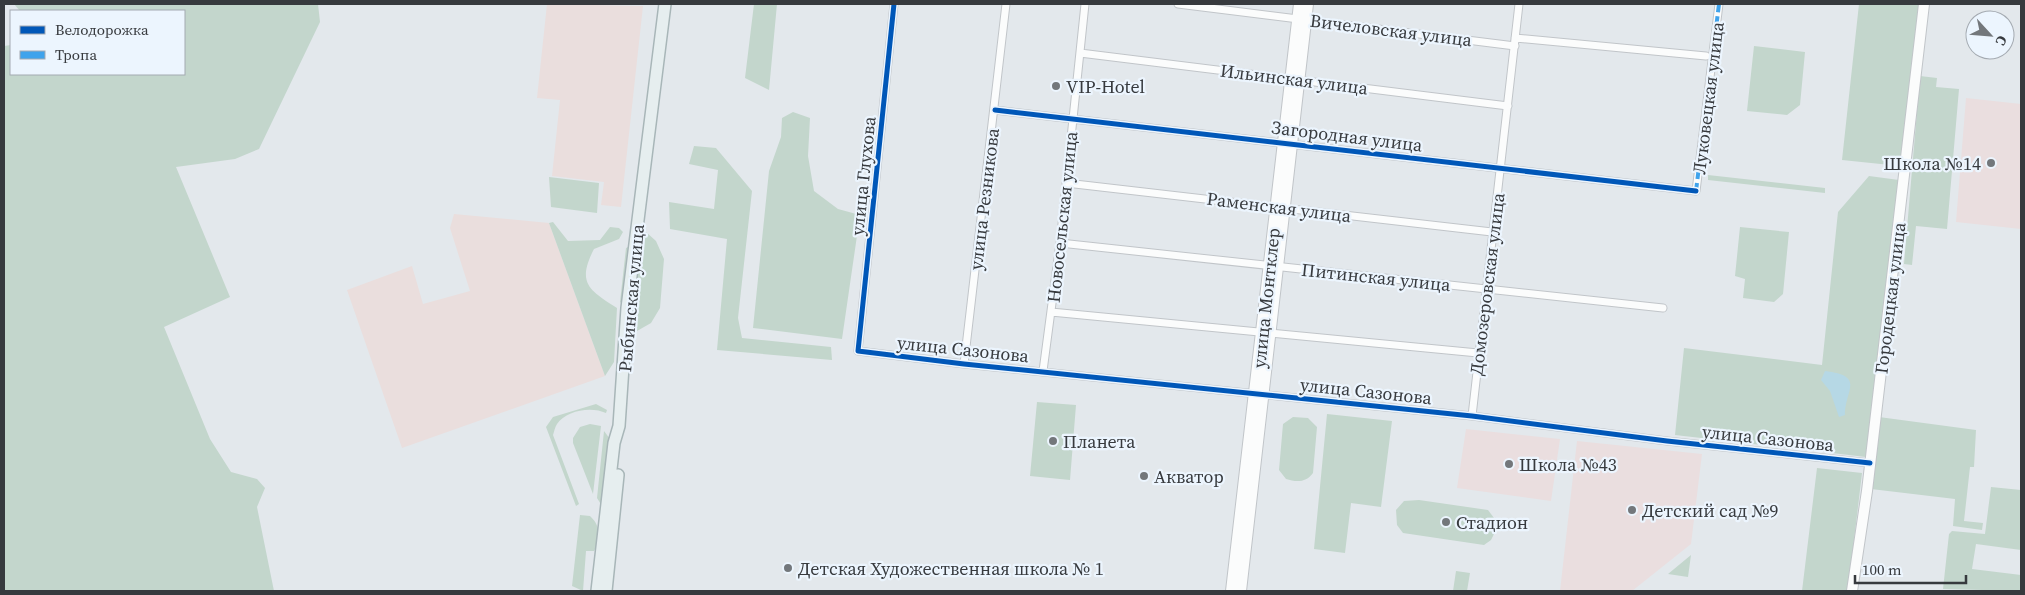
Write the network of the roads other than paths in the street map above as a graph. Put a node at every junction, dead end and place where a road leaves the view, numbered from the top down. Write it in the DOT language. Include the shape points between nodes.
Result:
graph roads {
  1 [pos="664,4"];
  2 [pos="894,4"];
  3 [pos="1006,4"];
  4 [pos="1085,4"];
  5 [pos="1178,4"];
  6 [pos="1299,4"];
  7 [pos="1308,4"];
  8 [pos="1519,4"];
  9 [pos="1719,4"];
  10 [pos="1924,4"];
  11 [pos="1302,19"];
  12 [pos="1515,42"];
  13 [pos="1080,53"];
  14 [pos="1706,56"];
  15 [pos="1295,79"];
  16 [pos="1508,106"];
  17 [pos="995,110"];
  18 [pos="1073,118"];
  19 [pos="1288,143"];
  20 [pos="1500,169"];
  21 [pos="1066,183"];
  22 [pos="1696,191"];
  23 [pos="1281,207"];
  24 [pos="1492,232"];
  25 [pos="1060,243"];
  26 [pos="1274,267"];
  27 [pos="1486,288"];
  28 [pos="1663,308"];
  29 [pos="1051,312"];
  30 [pos="1267,331"];
  31 [pos="858,351"];
  32 [pos="1478,353"];
  33 [pos="964,364"];
  34 [pos="1043,371"];
  35 [pos="1260,394"];
  36 [pos="1472,416"];
  37 [pos="619,426"];
  38 [pos="1870,463"];
  39 [pos="597,591"];
  40 [pos="606,591"];
  41 [pos="1231,591"];
  42 [pos="1241,591"];
  43 [pos="1852,591"];
  1 -- 37 [label="main road, Рыбинская улица" via="628,299"];
  2 -- 31 [label="street, улица Глухова"];
  3 -- 17 [label="street, улица Резникова"];
  4 -- 13 [label="street, Новосельская улица"];
  5 -- 11 [label="street, Вичеловская улица"];
  6 -- 11 [label="street, улица Монтклер"];
  7 -- 11 [label="street, улица Монтклер"];
  8 -- 12 [label="street, Домозеровская улица"];
  9 -- 22 [label="street, Луковецкая улица"];
  10 -- 38 [label="street, Городецкая улица"];
  11 -- 12 [label="street, Вичеловская улица"];
  11 -- 15 [label="street, улица Монтклер"];
  12 -- 14 [label="street, Вичеловская улица"];
  12 -- 16 [label="street, Домозеровская улица"];
  13 -- 15 [label="street, Ильинская улица"];
  13 -- 18 [label="street, Новосельская улица"];
  15 -- 16 [label="street, Ильинская улица"];
  15 -- 19 [label="street, улица Монтклер"];
  16 -- 20 [label="street, Домозеровская улица"];
  17 -- 18 [label="street, Загородная улица"];
  17 -- 33 [label="street, улица Резникова"];
  18 -- 19 [label="street, Загородная улица"];
  18 -- 21 [label="street, Новосельская улица"];
  19 -- 20 [label="street, Загородная улица"];
  19 -- 23 [label="street, улица Монтклер"];
  20 -- 22 [label="street, Загородная улица"];
  20 -- 24 [label="street, Домозеровская улица"];
  21 -- 23 [label="street, Раменская улица"];
  21 -- 25 [label="street, Новосельская улица"];
  23 -- 24 [label="street, Раменская улица"];
  23 -- 26 [label="street, улица Монтклер"];
  24 -- 27 [label="street, Домозеровская улица"];
  25 -- 26 [label="street, Питинская улица"];
  25 -- 29 [label="street, Новосельская улица"];
  26 -- 27 [label="street, Питинская улица"];
  26 -- 30 [label="street, улица Монтклер"];
  27 -- 28 [label="street, Питинская улица"];
  27 -- 32 [label="street, Домозеровская улица"];
  29 -- 30 [label="street"];
  29 -- 34 [label="street, Новосельская улица"];
  30 -- 32 [label="street"];
  30 -- 35 [label="street, улица Монтклер"];
  31 -- 33 [label="street, улица Сазонова"];
  32 -- 36 [label="street, Домозеровская улица"];
  33 -- 34 [label="street, улица Сазонова"];
  34 -- 35 [label="street, улица Сазонова"];
  35 -- 36 [label="street, улица Сазонова"];
  35 -- 41 [label="street, улица Монтклер"];
  35 -- 42 [label="street, улица Монтклер"];
  36 -- 38 [label="street, улица Сазонова"];
  37 -- 39 [label="main road, Рыбинская улица" via="614,443"];
  37 -- 40 [label="main road" via="621,444"];
  38 -- 43 [label="street, Городецкая улица"];
}
